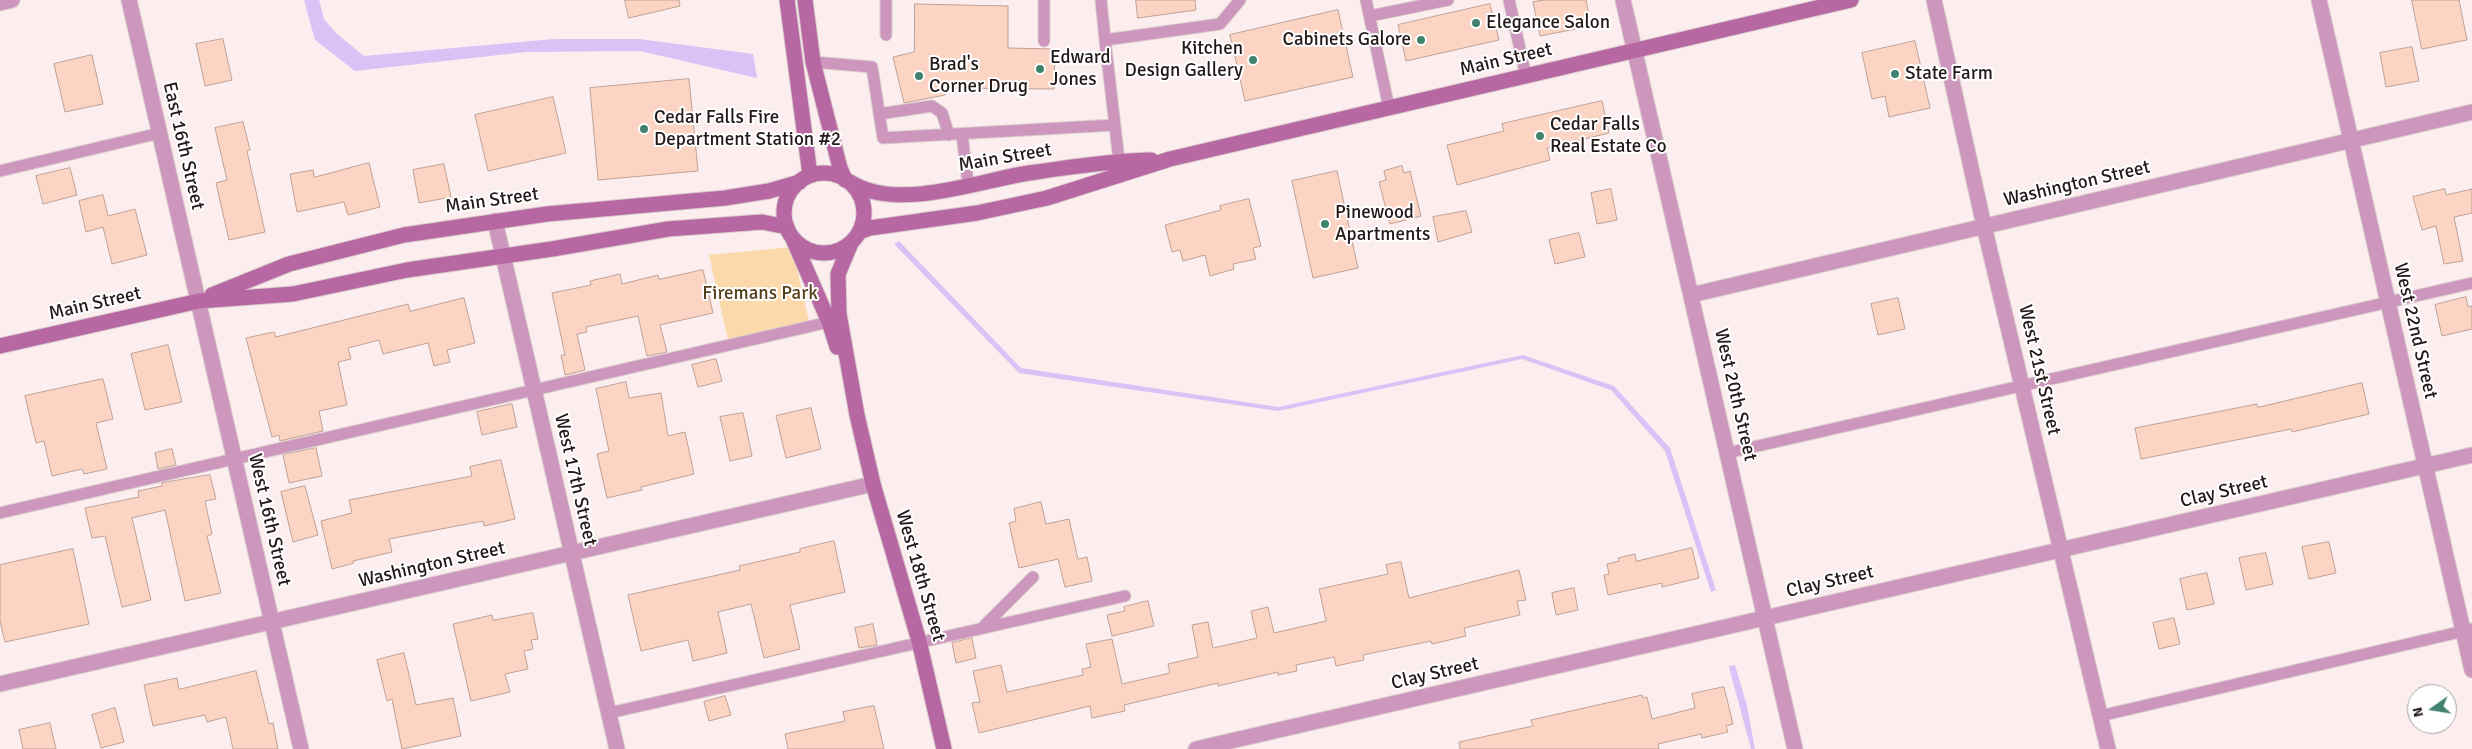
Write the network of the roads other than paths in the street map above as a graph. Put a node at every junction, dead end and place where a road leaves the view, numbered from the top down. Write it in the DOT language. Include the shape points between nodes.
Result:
graph roads {
  1 [pos="12,0"];
  2 [pos="129,0"];
  3 [pos="787,0"];
  4 [pos="805,0"];
  5 [pos="886,0"];
  6 [pos="1044,0"];
  7 [pos="1101,0"];
  8 [pos="1240,0"];
  9 [pos="1366,0"];
  10 [pos="1448,0"];
  11 [pos="1508,0"];
  12 [pos="1623,0"];
  13 [pos="1851,0"];
  14 [pos="1934,0"];
  15 [pos="2319,0"];
  16 [pos="0,3"];
  17 [pos="1370,16"];
  18 [pos="886,35"];
  19 [pos="1105,40"];
  20 [pos="1044,41"];
  21 [pos="1635,50"];
  22 [pos="813,62"];
  23 [pos="1526,76"];
  24 [pos="1389,108"];
  25 [pos="2472,112"];
  26 [pos="880,114"];
  27 [pos="1115,126"];
  28 [pos="160,133"];
  29 [pos="962,134"];
  30 [pos="949,135"];
  31 [pos="2351,140"];
  32 [pos="1170,159"];
  33 [pos="1119,161"];
  34 [pos="0,171"];
  35 [pos="805,179"];
  36 [pos="847,181"];
  37 [pos="968,184"];
  38 [pos="495,221"];
  39 [pos="1984,226"];
  40 [pos="790,232"];
  41 [pos="855,238"];
  42 [pos="503,256"];
  43 [pos="2472,283"];
  44 [pos="1691,295"];
  45 [pos="199,301"];
  46 [pos="2388,302"];
  47 [pos="829,322"];
  48 [pos="0,346"];
  49 [pos="2022,386"];
  50 [pos="534,390"];
  51 [pos="857,415"];
  52 [pos="1727,453"];
  53 [pos="2472,455"];
  54 [pos="235,459"];
  55 [pos="2425,466"];
  56 [pos="872,484"];
  57 [pos="0,513"];
  58 [pos="2061,550"];
  59 [pos="572,553"];
  60 [pos="1033,578"];
  61 [pos="1125,596"];
  62 [pos="1765,618"];
  63 [pos="272,622"];
  64 [pos="982,627"];
  65 [pos="2468,630"];
  66 [pos="919,641"];
  67 [pos="2472,670"];
  68 [pos="0,684"];
  69 [pos="608,713"];
  70 [pos="2100,716"];
  71 [pos="301,749"];
  72 [pos="617,749"];
  73 [pos="944,749"];
  74 [pos="1196,749"];
  75 [pos="1795,749"];
  76 [pos="2108,749"];
  1 -- 16 [label="street"];
  2 -- 28 [label="street, East 16th Street"];
  3 -- 35 [label="main road"];
  4 -- 22 [label="main road"];
  5 -- 18 [label="lane"];
  6 -- 20 [label="lane"];
  7 -- 19 [label="lane"];
  8 -- 19 [label="lane" via="1220,24"];
  9 -- 17 [label="lane"];
  10 -- 17 [label="lane"];
  11 -- 23 [label="lane"];
  12 -- 21 [label="street, West 20th Street"];
  13 -- 21 [label="main road, Main Street"];
  14 -- 39 [label="street, West 21st Street"];
  15 -- 31 [label="street, West 22nd Street"];
  17 -- 24 [label="lane"];
  19 -- 27 [label="lane"];
  21 -- 23 [label="main road, Main Street"];
  21 -- 44 [label="street, West 20th Street"];
  22 -- 26 [label="lane" via="872,67"];
  22 -- 36 [label="main road" via="840,168"];
  23 -- 24 [label="main road, Main Street"];
  24 -- 32 [label="main road, Main Street"];
  25 -- 31 [label="street, Washington Street"];
  26 -- 30 [label="lane" via="932,106 942,113"];
  26 -- 30 [label="lane" via="883,138"];
  27 -- 29 [label="lane"];
  27 -- 33 [label="lane"];
  28 -- 34 [label="lane"];
  28 -- 45 [label="street, East 16th Street"];
  29 -- 30 [label="lane"];
  29 -- 37 [label="lane"];
  31 -- 39 [label="street, Washington Street"];
  31 -- 46 [label="street, West 22nd Street"];
  32 -- 33 [label="main road, Main Street"];
  32 -- 41 [label="main road, Main Street" via="1047,198 977,213 870,228"];
  33 -- 37 [label="main road, Main Street"];
  35 -- 36 [label="main road" via="824,173 838,175"];
  35 -- 38 [label="main road, Main Street" via="770,191 725,198"];
  35 -- 40 [label="main road" via="791,191 786,202 785,214"];
  36 -- 37 [label="main road, Main Street" via="864,191 906,196"];
  36 -- 41 [label="main road" via="859,192 864,205 864,219"];
  38 -- 42 [label="street, West 17th Street"];
  38 -- 45 [label="main road, Main Street" via="404,234 289,264"];
  39 -- 44 [label="street, Washington Street"];
  39 -- 49 [label="street, West 21st Street"];
  40 -- 41 [label="main road" via="802,246 826,253 839,250"];
  40 -- 42 [label="main road, Main Street" via="762,222 668,229"];
  40 -- 47 [label="main road, West 18th Street"];
  41 -- 51 [label="main road, West 18th Street" via="838,274 839,314"];
  42 -- 45 [label="main road, Main Street" via="407,270 293,294"];
  42 -- 50 [label="street, West 17th Street"];
  43 -- 46 [label="lane"];
  44 -- 52 [label="street, West 20th Street"];
  45 -- 48 [label="main road, Main Street"];
  45 -- 54 [label="street, West 16th Street"];
  46 -- 49 [label="lane"];
  46 -- 55 [label="street, West 22nd Street"];
  47 -- 50 [label="lane"];
  47 -- 51 [label="main road, West 18th Street"];
  49 -- 52 [label="lane"];
  49 -- 58 [label="street, West 21st Street"];
  50 -- 54 [label="lane"];
  50 -- 59 [label="street, West 17th Street"];
  51 -- 56 [label="main road, West 18th Street"];
  52 -- 62 [label="street, West 20th Street"];
  53 -- 55 [label="street, Clay Street"];
  54 -- 57 [label="lane"];
  54 -- 63 [label="street, West 16th Street"];
  55 -- 58 [label="street, Clay Street"];
  55 -- 65 [label="street, West 22nd Street"];
  56 -- 59 [label="street, Washington Street"];
  56 -- 66 [label="main road, West 18th Street"];
  58 -- 62 [label="street, Clay Street"];
  58 -- 70 [label="street, West 21st Street"];
  59 -- 63 [label="street, Washington Street"];
  59 -- 69 [label="street, West 17th Street"];
  60 -- 64 [label="lane"];
  61 -- 64 [label="lane"];
  62 -- 74 [label="street, Clay Street"];
  62 -- 75 [label="street, West 20th Street"];
  63 -- 68 [label="street, Washington Street"];
  63 -- 71 [label="street, West 16th Street"];
  64 -- 66 [label="lane"];
  65 -- 67 [label="street, West 22nd Street"];
  65 -- 70 [label="lane"];
  66 -- 69 [label="lane"];
  66 -- 73 [label="main road, West 18th Street"];
  69 -- 72 [label="street, West 17th Street"];
  70 -- 76 [label="street, West 21st Street"];
}
